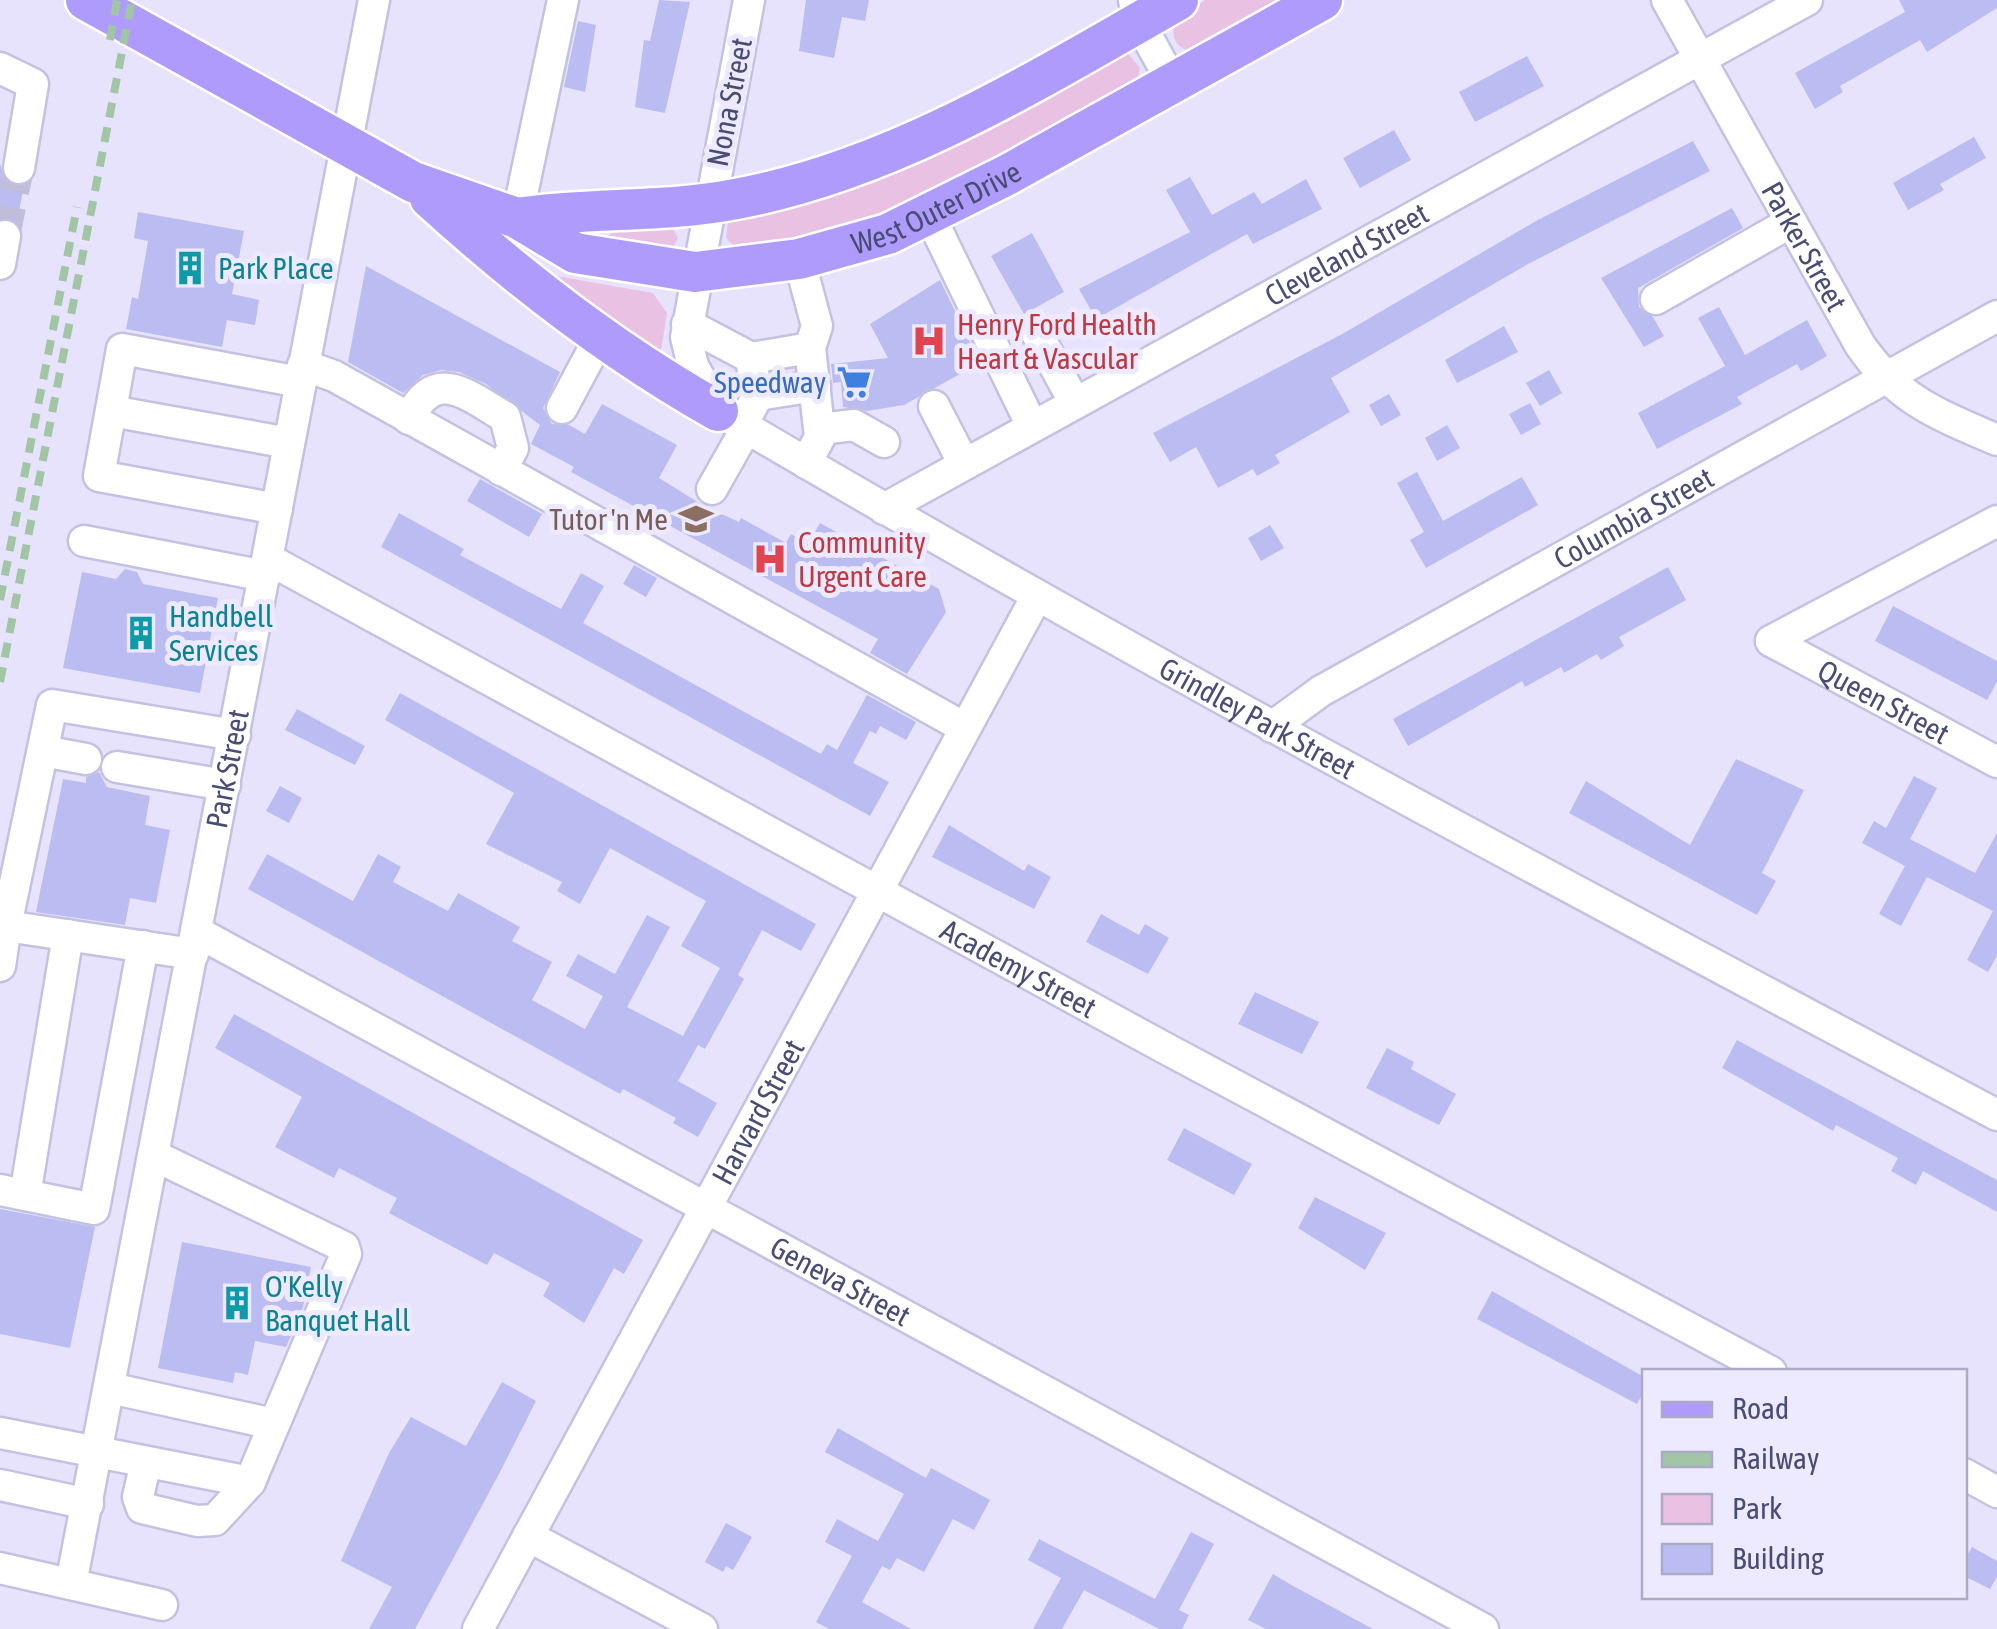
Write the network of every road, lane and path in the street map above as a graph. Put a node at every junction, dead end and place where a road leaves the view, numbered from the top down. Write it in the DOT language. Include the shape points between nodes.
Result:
graph roads {
  1 [pos="86,0"];
  2 [pos="374,0"];
  3 [pos="563,0"];
  4 [pos="749,0"];
  5 [pos="1178,0"];
  6 [pos="1322,0"];
  7 [pos="1667,0"];
  8 [pos="1808,0"];
  9 [pos="1137,11"];
  10 [pos="1700,60"];
  11 [pos="0,68"];
  12 [pos="1172,82"];
  13 [pos="344,147"];
  14 [pos="19,168"];
  15 [pos="413,182"];
  16 [pos="709,204"];
  17 [pos="929,214"];
  18 [pos="518,218"];
  19 [pos="1791,222"];
  20 [pos="798,259"];
  21 [pos="696,272"];
  22 [pos="1656,299"];
  23 [pos="1997,316"];
  24 [pos="687,324"];
  25 [pos="1035,330"];
  26 [pos="600,338"];
  27 [pos="810,348"];
  28 [pos="751,358"];
  29 [pos="302,374"];
  30 [pos="1884,379"];
  31 [pos="815,386"];
  32 [pos="757,395"];
  33 [pos="1075,402"];
  34 [pos="934,406"];
  35 [pos="562,408"];
  36 [pos="110,410"];
  37 [pos="409,419"];
  38 [pos="736,421"];
  39 [pos="1032,426"];
  40 [pos="820,429"];
  41 [pos="1997,440"];
  42 [pos="884,442"];
  43 [pos="289,443"];
  44 [pos="806,462"];
  45 [pos="963,462"];
  46 [pos="502,470"];
  47 [pos="712,489"];
  48 [pos="884,508"];
  49 [pos="277,509"];
  50 [pos="1997,520"];
  51 [pos="84,540"];
  52 [pos="266,567"];
  53 [pos="1036,596"];
  54 [pos="1272,727"];
  55 [pos="965,728"];
  56 [pos="234,735"];
  57 [pos="42,751"];
  58 [pos="86,760"];
  59 [pos="1997,762"];
  60 [pos="117,767"];
  61 [pos="225,785"];
  62 [pos="876,892"];
  63 [pos="6,926"];
  64 [pos="68,935"];
  65 [pos="195,943"];
  66 [pos="142,946"];
  67 [pos="0,966"];
  68 [pos="1997,1115"];
  69 [pos="154,1156"];
  70 [pos="12,1193"];
  71 [pos="704,1209"];
  72 [pos="1766,1369"];
  73 [pos="110,1388"];
  74 [pos="274,1424"];
  75 [pos="0,1432"];
  76 [pos="98,1452"];
  77 [pos="146,1462"];
  78 [pos="1967,1476"];
  79 [pos="250,1482"];
  80 [pos="0,1485"];
  81 [pos="1997,1492"];
  82 [pos="88,1504"];
  83 [pos="528,1536"];
  84 [pos="0,1568"];
  85 [pos="71,1584"];
  86 [pos="162,1605"];
  87 [pos="478,1629"];
  88 [pos="702,1629"];
  89 [pos="1484,1629"];
  1 -- 13 [label="main road, West Outer Drive"];
  2 -- 13 [label="street, Park Street"];
  3 -- 18 [label="street"];
  4 -- 16 [label="street, Nona Street"];
  5 -- 9 [label="main road, West Outer Drive"];
  6 -- 12 [label="main road, West Outer Drive"];
  7 -- 10 [label="street, Parker Street"];
  8 -- 10 [label="street, Cleveland Street"];
  9 -- 12 [label="street"];
  9 -- 16 [label="main road, West Outer Drive" via="969,114 862,164"];
  10 -- 19 [label="street, Parker Street"];
  10 -- 33 [label="street, Cleveland Street"];
  11 -- 14 [label="street" via="33,84"];
  12 -- 17 [label="main road, West Outer Drive"];
  13 -- 15 [label="main road, West Outer Drive"];
  13 -- 29 [label="street, Park Street"];
  15 -- 18 [label="main road, West Outer Drive"];
  15 -- 26 [label="main road" via="503,264"];
  16 -- 18 [label="main road, West Outer Drive" via="578,208"];
  16 -- 21 [label="street"];
  17 -- 20 [label="main road, West Outer Drive" via="874,239"];
  17 -- 39 [label="street"];
  18 -- 21 [label="main road, West Outer Drive" via="574,253"];
  19 -- 22 [label="street"];
  19 -- 30 [label="street, Parker Street"];
  20 -- 21 [label="main road, West Outer Drive"];
  20 -- 27 [label="street" via="816,326"];
  21 -- 24 [label="street"];
  23 -- 30 [label="street, Columbia Street"];
  24 -- 28 [label="street"];
  24 -- 38 [label="street" via="693,366"];
  25 -- 33 [label="street"];
  26 -- 35 [label="street"];
  26 -- 38 [label="main road"];
  27 -- 28 [label="street"];
  27 -- 31 [label="street"];
  28 -- 32 [label="street"];
  29 -- 36 [label="street" via="122,349"];
  29 -- 37 [label="street" via="334,376"];
  29 -- 43 [label="street, Park Street"];
  30 -- 41 [label="street, Parker Street" via="1916,404"];
  30 -- 54 [label="street, Columbia Street" via="1321,691"];
  31 -- 32 [label="street"];
  31 -- 40 [label="street"];
  32 -- 38 [label="street"];
  33 -- 39 [label="street, Cleveland Street"];
  34 -- 45 [label="street"];
  36 -- 43 [label="street"];
  36 -- 49 [label="street" via="99,476"];
  37 -- 46 [label="street"];
  37 -- 46 [label="street" via="419,398 455,388 505,417 513,448"];
  38 -- 44 [label="street, Grindley Park Street"];
  38 -- 47 [label="street"];
  39 -- 45 [label="street, Cleveland Street"];
  40 -- 42 [label="street" via="854,425"];
  40 -- 44 [label="street"];
  43 -- 49 [label="street, Park Street"];
  44 -- 48 [label="street, Grindley Park Street"];
  45 -- 48 [label="street, Cleveland Street"];
  46 -- 55 [label="street"];
  48 -- 53 [label="street, Grindley Park Street"];
  49 -- 52 [label="street, Park Street"];
  50 -- 59 [label="street, Queen Street" via="1771,641"];
  51 -- 52 [label="street, Academy Street"];
  52 -- 56 [label="street, Park Street"];
  52 -- 62 [label="street, Academy Street"];
  53 -- 54 [label="street, Grindley Park Street"];
  53 -- 55 [label="street, Harvard Street"];
  54 -- 68 [label="street, Grindley Park Street"];
  55 -- 62 [label="street, Harvard Street"];
  56 -- 57 [label="street" via="52,705"];
  56 -- 61 [label="street, Park Street"];
  57 -- 58 [label="street"];
  57 -- 63 [label="street"];
  60 -- 61 [label="street"];
  61 -- 65 [label="street, Park Street"];
  62 -- 71 [label="street, Harvard Street"];
  62 -- 72 [label="street, Academy Street"];
  63 -- 64 [label="street, Geneva Street"];
  63 -- 67 [label="street"];
  64 -- 66 [label="street, Geneva Street"];
  64 -- 70 [label="street"];
  65 -- 66 [label="street, Geneva Street"];
  65 -- 69 [label="street, Park Street"];
  65 -- 71 [label="street, Geneva Street"];
  66 -- 70 [label="street" via="94,1209"];
  69 -- 73 [label="street, Park Street"];
  69 -- 74 [label="street" via="344,1247"];
  71 -- 83 [label="street, Harvard Street"];
  71 -- 89 [label="street, Geneva Street"];
  73 -- 74 [label="street"];
  73 -- 76 [label="street, Park Street"];
  74 -- 79 [label="street"];
  75 -- 76 [label="street"];
  76 -- 77 [label="street"];
  76 -- 82 [label="street, Park Street"];
  77 -- 79 [label="street"];
  77 -- 79 [label="street" via="142,1508 197,1521 215,1520"];
  78 -- 81 [label="street"];
  80 -- 82 [label="street"];
  82 -- 85 [label="street, Park Street"];
  83 -- 87 [label="street, Harvard Street"];
  83 -- 88 [label="street"];
  84 -- 85 [label="street"];
  85 -- 86 [label="street"];
}
